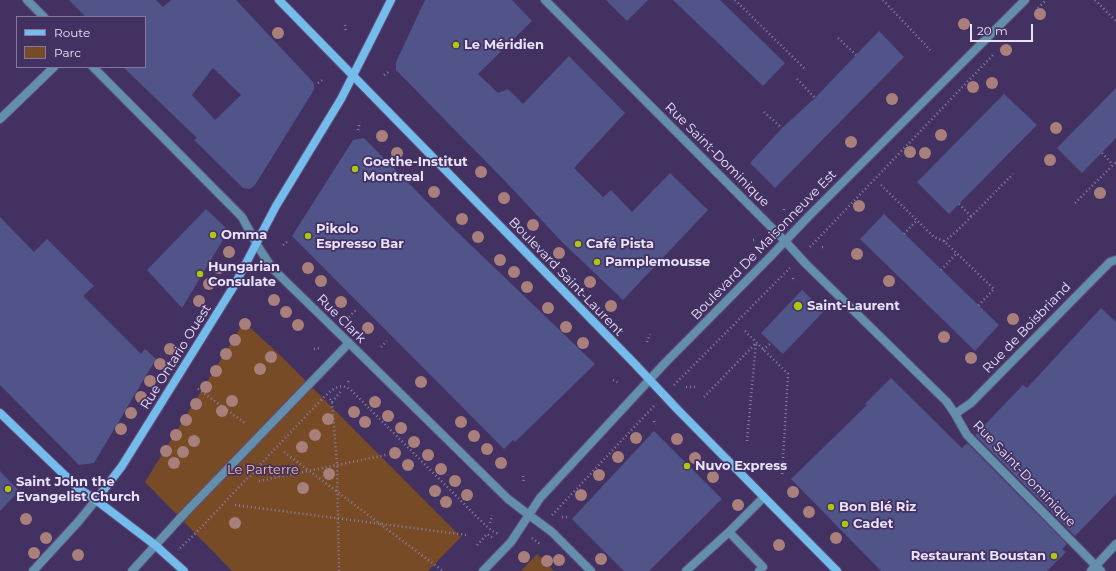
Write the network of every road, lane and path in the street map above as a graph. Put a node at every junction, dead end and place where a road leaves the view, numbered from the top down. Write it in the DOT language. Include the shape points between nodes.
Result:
graph roads {
  1 [pos="27,0"];
  2 [pos="279,0"];
  3 [pos="391,0"];
  4 [pos="545,0"];
  5 [pos="734,0"];
  6 [pos="883,0"];
  7 [pos="1025,0"];
  8 [pos="1046,0"];
  9 [pos="1095,0"];
  10 [pos="1035,12"];
  11 [pos="43,16"];
  12 [pos="1116,21"];
  13 [pos="345,25"];
  14 [pos="346,32"];
  15 [pos="838,38"];
  16 [pos="932,52"];
  17 [pos="997,52"];
  18 [pos="856,55"];
  19 [pos="53,68"];
  20 [pos="94,68"];
  21 [pos="805,69"];
  22 [pos="390,71"];
  23 [pos="384,75"];
  24 [pos="353,76"];
  25 [pos="324,79"];
  26 [pos="797,79"];
  27 [pos="318,83"];
  28 [pos="815,98"];
  29 [pos="764,112"];
  30 [pos="0,119"];
  31 [pos="360,122"];
  32 [pos="782,128"];
  33 [pos="358,130"];
  34 [pos="1102,152"];
  35 [pos="1115,164"];
  36 [pos="1013,174"];
  37 [pos="881,184"];
  38 [pos="1075,203"];
  39 [pos="959,204"];
  40 [pos="972,217"];
  41 [pos="918,220"];
  42 [pos="904,234"];
  43 [pos="288,241"];
  44 [pos="785,241"];
  45 [pos="944,241"];
  46 [pos="257,244"];
  47 [pos="283,246"];
  48 [pos="822,247"];
  49 [pos="826,247"];
  50 [pos="957,254"];
  51 [pos="800,257"];
  52 [pos="1116,260"];
  53 [pos="941,270"];
  54 [pos="793,278"];
  55 [pos="794,282"];
  56 [pos="978,306"];
  57 [pos="356,310"];
  58 [pos="349,317"];
  59 [pos="745,331"];
  60 [pos="650,334"];
  61 [pos="387,341"];
  62 [pos="647,342"];
  63 [pos="349,343"];
  64 [pos="756,343"];
  65 [pos="771,343"];
  66 [pos="381,347"];
  67 [pos="320,348"];
  68 [pos="314,349"];
  69 [pos="763,350"];
  70 [pos="350,378"];
  71 [pos="613,380"];
  72 [pos="650,380"];
  73 [pos="348,382"];
  74 [pos="618,383"];
  75 [pos="686,387"];
  76 [pos="695,387"];
  77 [pos="198,389"];
  78 [pos="341,391"];
  79 [pos="664,395"];
  80 [pos="704,397"];
  81 [pos="330,399"];
  82 [pos="332,402"];
  83 [pos="0,413"];
  84 [pos="955,414"];
  85 [pos="654,421"];
  86 [pos="245,423"];
  87 [pos="654,425"];
  88 [pos="747,441"];
  89 [pos="284,452"];
  90 [pos="386,455"];
  91 [pos="337,464"];
  92 [pos="309,471"];
  93 [pos="523,476"];
  94 [pos="782,476"];
  95 [pos="259,480"];
  96 [pos="524,484"];
  97 [pos="337,492"];
  98 [pos="764,498"];
  99 [pos="96,500"];
  100 [pos="235,505"];
  101 [pos="558,508"];
  102 [pos="528,514"];
  103 [pos="492,515"];
  104 [pos="562,517"];
  105 [pos="567,517"];
  106 [pos="338,518"];
  107 [pos="377,523"];
  108 [pos="490,523"];
  109 [pos="729,532"];
  110 [pos="500,534"];
  111 [pos="467,535"];
  112 [pos="192,537"];
  113 [pos="532,538"];
  114 [pos="496,540"];
  115 [pos="540,544"];
  116 [pos="1116,544"];
  117 [pos="155,545"];
  118 [pos="477,545"];
  119 [pos="1096,569"];
  120 [pos="33,571"];
  121 [pos="132,571"];
  122 [pos="184,571"];
  123 [pos="339,571"];
  124 [pos="443,571"];
  125 [pos="483,571"];
  126 [pos="591,571"];
  127 [pos="686,571"];
  128 [pos="759,571"];
  129 [pos="837,571"];
  1 -- 11 [label="street"];
  2 -- 24 [label="main road, Boulevard Saint-Laurent"];
  3 -- 24 [label="main road, Rue Ontario Ouest"];
  4 -- 44 [label="street, Rue Saint-Dominique"];
  5 -- 21 [label="path"];
  6 -- 16 [label="path"];
  7 -- 44 [label="street, Boulevard De Maisonneuve Est"];
  8 -- 10 [label="path"];
  9 -- 12 [label="path"];
  13 -- 14 [label="path"];
  15 -- 18 [label="path"];
  17 -- 51 [label="path"];
  19 -- 30 [label="street"];
  20 -- 46 [label="street, Rue Clark" via="242,217"];
  22 -- 23 [label="path"];
  24 -- 46 [label="main road, Rue Ontario Ouest" via="276,206"];
  24 -- 72 [label="main road, Boulevard Saint-Laurent"];
  25 -- 27 [label="path"];
  26 -- 28 [label="path"];
  29 -- 32 [label="path"];
  31 -- 33 [label="path"];
  34 -- 35 [label="path"];
  35 -- 38 [label="path"];
  36 -- 40 [label="path"];
  37 -- 41 [label="path"];
  39 -- 40 [label="path"];
  40 -- 45 [label="path"];
  41 -- 42 [label="path"];
  41 -- 45 [label="path" via="934,237"];
  43 -- 47 [label="path"];
  44 -- 51 [label="street, Rue Saint-Dominique"];
  44 -- 72 [label="street, Boulevard De Maisonneuve Est"];
  45 -- 50 [label="path"];
  46 -- 63 [label="street, Rue Clark" via="272,268"];
  46 -- 99 [label="main road, Rue Ontario Ouest" via="234,286 122,466"];
  48 -- 49 [label="path"];
  50 -- 53 [label="path"];
  50 -- 56 [label="path" via="994,289"];
  51 -- 79 [label="path"];
  51 -- 84 [label="street, Rue Saint-Dominique" via="947,402"];
  52 -- 84 [label="street, Rue de Boisbriand" via="1110,262 971,403"];
  54 -- 55 [label="path"];
  57 -- 58 [label="path"];
  59 -- 64 [label="path"];
  60 -- 62 [label="path"];
  61 -- 66 [label="path"];
  63 -- 102 [label="street, Rue Clark" via="508,499"];
  63 -- 117 [label="street"];
  64 -- 69 [label="path"];
  64 -- 80 [label="path"];
  64 -- 88 [label="path"];
  65 -- 69 [label="path"];
  67 -- 68 [label="path"];
  69 -- 94 [label="path" via="788,374"];
  70 -- 73 [label="path"];
  71 -- 74 [label="path"];
  72 -- 79 [label="main road, Boulevard Saint-Laurent"];
  72 -- 102 [label="street, Boulevard De Maisonneuve Est"];
  75 -- 76 [label="path"];
  77 -- 86 [label="path"];
  78 -- 82 [label="path"];
  79 -- 98 [label="main road, Boulevard Saint-Laurent"];
  79 -- 101 [label="path"];
  81 -- 82 [label="path"];
  82 -- 91 [label="path"];
  83 -- 99 [label="main road" via="78,488"];
  84 -- 119 [label="street, Rue Saint-Dominique" via="967,435"];
  85 -- 87 [label="path"];
  89 -- 92 [label="path"];
  90 -- 91 [label="path"];
  91 -- 92 [label="path"];
  91 -- 97 [label="path"];
  92 -- 95 [label="path"];
  92 -- 97 [label="path"];
  93 -- 96 [label="path"];
  97 -- 106 [label="path"];
  97 -- 107 [label="path"];
  98 -- 109 [label="street"];
  98 -- 129 [label="main road, Boulevard Saint-Laurent"];
  99 -- 117 [label="main road"];
  99 -- 120 [label="street"];
  100 -- 106 [label="path"];
  102 -- 125 [label="street, Boulevard De Maisonneuve Est" via="511,542"];
  102 -- 126 [label="street, Rue Clark" via="552,532"];
  103 -- 108 [label="path"];
  104 -- 105 [label="path"];
  106 -- 107 [label="path"];
  106 -- 123 [label="path"];
  107 -- 111 [label="path"];
  107 -- 124 [label="path"];
  109 -- 127 [label="street"];
  109 -- 128 [label="street" via="763,567"];
  110 -- 112 [label="path" via="492,531 478,518 351,390 340,386 322,399"];
  113 -- 115 [label="path"];
  114 -- 118 [label="path" via="486,534"];
  116 -- 119 [label="street"];
  117 -- 121 [label="street"];
  117 -- 122 [label="main road"];
}
